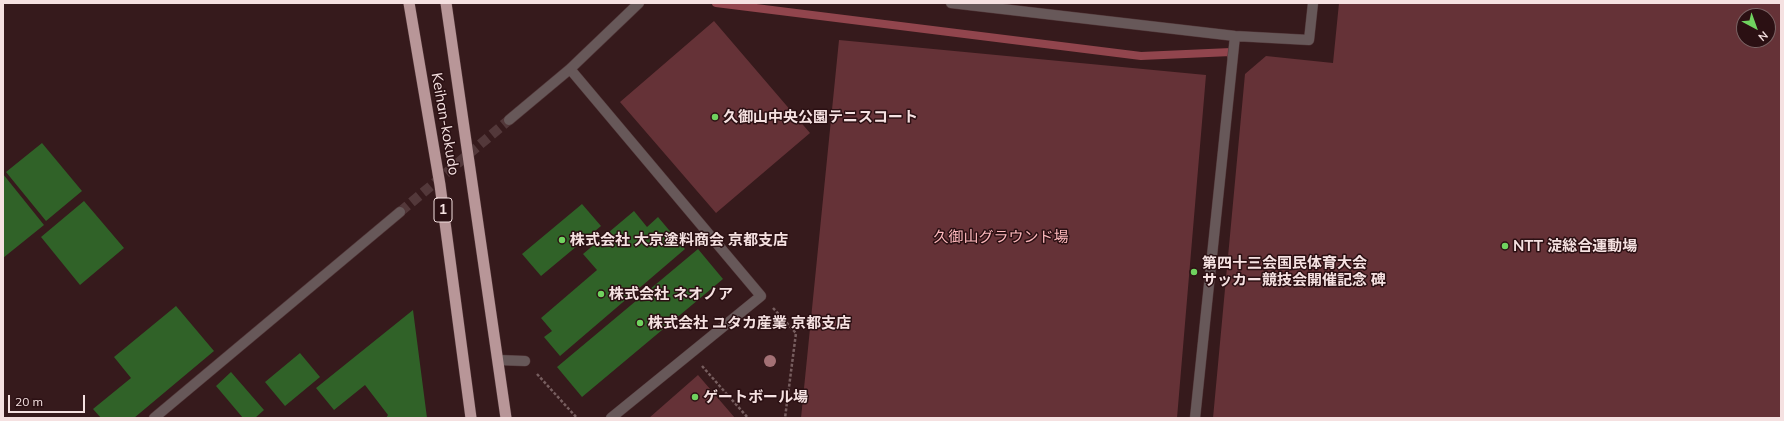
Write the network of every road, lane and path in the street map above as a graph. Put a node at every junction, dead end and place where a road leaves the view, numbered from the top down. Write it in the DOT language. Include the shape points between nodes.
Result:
graph roads {
  1 [pos="409,3"];
  2 [pos="446,3"];
  3 [pos="639,3"];
  4 [pos="951,3"];
  5 [pos="1313,3"];
  6 [pos="1235,36"];
  7 [pos="570,69"];
  8 [pos="509,120"];
  9 [pos="400,212"];
  10 [pos="761,296"];
  11 [pos="690,353"];
  12 [pos="498,360"];
  13 [pos="525,360"];
  14 [pos="154,418"];
  15 [pos="471,418"];
  16 [pos="506,418"];
  17 [pos="577,418"];
  18 [pos="611,418"];
  19 [pos="748,418"];
  20 [pos="785,418"];
  21 [pos="1195,418"];
  1 -- 15 [label="highway, Keihan-kokudo / 1" via="440,185"];
  2 -- 12 [label="highway, Keihan-kokudo / 1"];
  3 -- 7 [label="street"];
  4 -- 6 [label="street"];
  5 -- 6 [label="street" via="1309,40"];
  6 -- 21 [label="street"];
  7 -- 8 [label="street"];
  7 -- 10 [label="street"];
  9 -- 14 [label="street"];
  10 -- 11 [label="street"];
  10 -- 20 [label="path" via="796,333"];
  11 -- 18 [label="street"];
  11 -- 19 [label="path"];
  12 -- 13 [label="street"];
  12 -- 16 [label="highway, Keihan-kokudo / 1"];
  13 -- 17 [label="path"];
}
